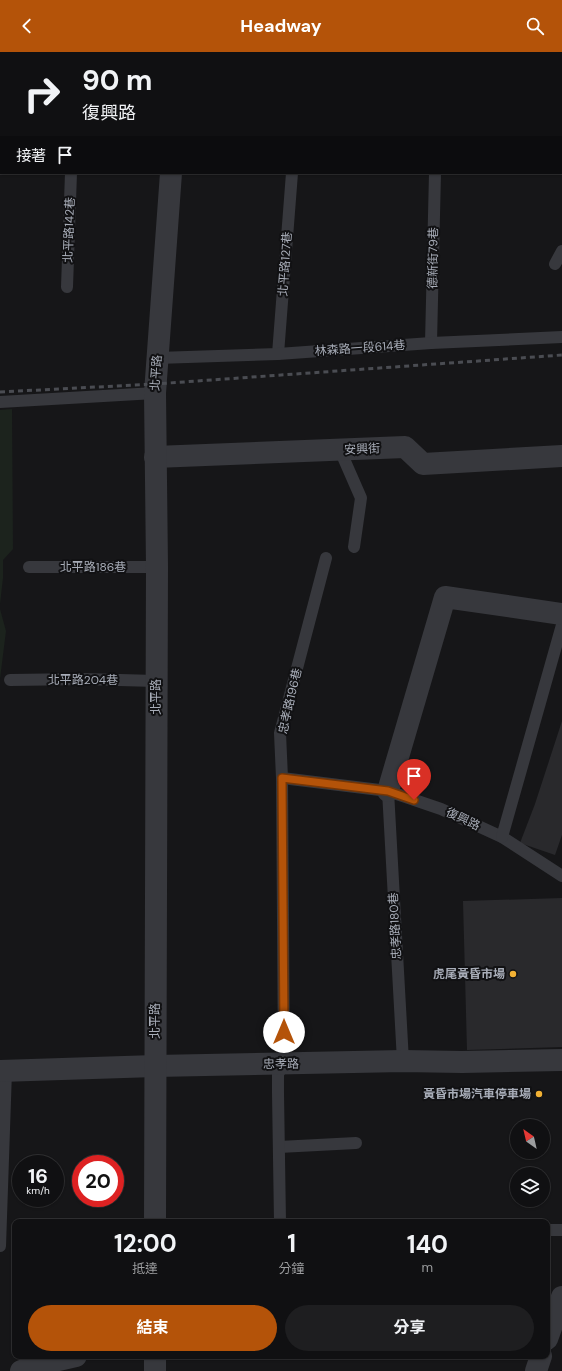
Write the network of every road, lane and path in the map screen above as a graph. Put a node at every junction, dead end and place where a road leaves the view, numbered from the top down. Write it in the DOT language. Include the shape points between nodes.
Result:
graph roads {
  1 [pos="71,174"];
  2 [pos="171,174"];
  3 [pos="292,174"];
  4 [pos="435,174"];
  5 [pos="562,251"];
  6 [pos="555,264"];
  7 [pos="67,287"];
  8 [pos="562,337"];
  9 [pos="431,343"];
  10 [pos="278,354"];
  11 [pos="157,358"];
  12 [pos="155,393"];
  13 [pos="0,402"];
  14 [pos="340,450"];
  15 [pos="562,456"];
  16 [pos="155,457"];
  17 [pos="354,547"];
  18 [pos="326,558"];
  19 [pos="29,567"];
  20 [pos="157,567"];
  21 [pos="562,614"];
  22 [pos="562,625"];
  23 [pos="10,680"];
  24 [pos="156,681"];
  25 [pos="282,778"];
  26 [pos="388,791"];
  27 [pos="502,837"];
  28 [pos="562,876"];
  29 [pos="562,1060"];
  30 [pos="403,1061"];
  31 [pos="284,1064"];
  32 [pos="155,1066"];
  33 [pos="3,1071"];
  34 [pos="356,1143"];
  35 [pos="279,1147"];
  36 [pos="154,1219"];
  37 [pos="280,1219"];
  38 [pos="550,1230"];
  39 [pos="562,1230"];
  40 [pos="0,1246"];
  41 [pos="556,1301"];
  42 [pos="550,1326"];
  43 [pos="66,1359"];
  44 [pos="155,1359"];
  45 [pos="540,1359"];
  46 [pos="33,1369"];
  47 [pos="155,1371"];
  48 [pos="536,1371"];
  1 -- 7 [label="lane, 北平路142巷"];
  2 -- 11 [label="street, 北平路"];
  3 -- 10 [label="lane, 北平路127巷"];
  4 -- 9 [label="lane, 德新街79巷"];
  5 -- 6 [label="lane"];
  8 -- 9 [label="lane, 林森路一段614巷"];
  9 -- 10 [label="lane, 林森路一段614巷"];
  10 -- 11 [label="lane, 林森路一段614巷"];
  11 -- 12 [label="street, 北平路"];
  12 -- 13 [label="lane"];
  12 -- 16 [label="street, 北平路"];
  14 -- 15 [label="street, 安興街" via="405,447 423,464"];
  14 -- 16 [label="street, 安興街"];
  14 -- 17 [label="lane" via="361,498"];
  16 -- 20 [label="street, 北平路"];
  18 -- 25 [label="lane, 忠孝路196巷" via="280,733"];
  19 -- 20 [label="lane, 北平路186巷"];
  20 -- 24 [label="street, 北平路"];
  21 -- 26 [label="street" via="445,597"];
  22 -- 27 [label="lane"];
  23 -- 24 [label="lane, 北平路204巷"];
  24 -- 32 [label="street, 北平路"];
  25 -- 26 [label="lane, 復興路"];
  25 -- 31 [label="lane, 忠孝路196巷"];
  26 -- 27 [label="lane, 復興路" via="441,809"];
  26 -- 30 [label="lane, 忠孝路180巷"];
  27 -- 28 [label="lane, 復興路"];
  29 -- 30 [label="street, 忠孝路"];
  30 -- 31 [label="street, 忠孝路"];
  31 -- 32 [label="street, 忠孝路"];
  31 -- 35 [label="lane, 忠孝路196巷" via="278,1074"];
  32 -- 33 [label="street, 忠孝路"];
  32 -- 36 [label="street, 北平路"];
  33 -- 40 [label="lane"];
  34 -- 35 [label="lane"];
  35 -- 37 [label="lane, 忠孝路196巷"];
  38 -- 39 [label="lane"];
  41 -- 42 [label="street"];
  43 -- 46 [label="street"];
  44 -- 47 [label="street"];
  45 -- 48 [label="street"];
}
